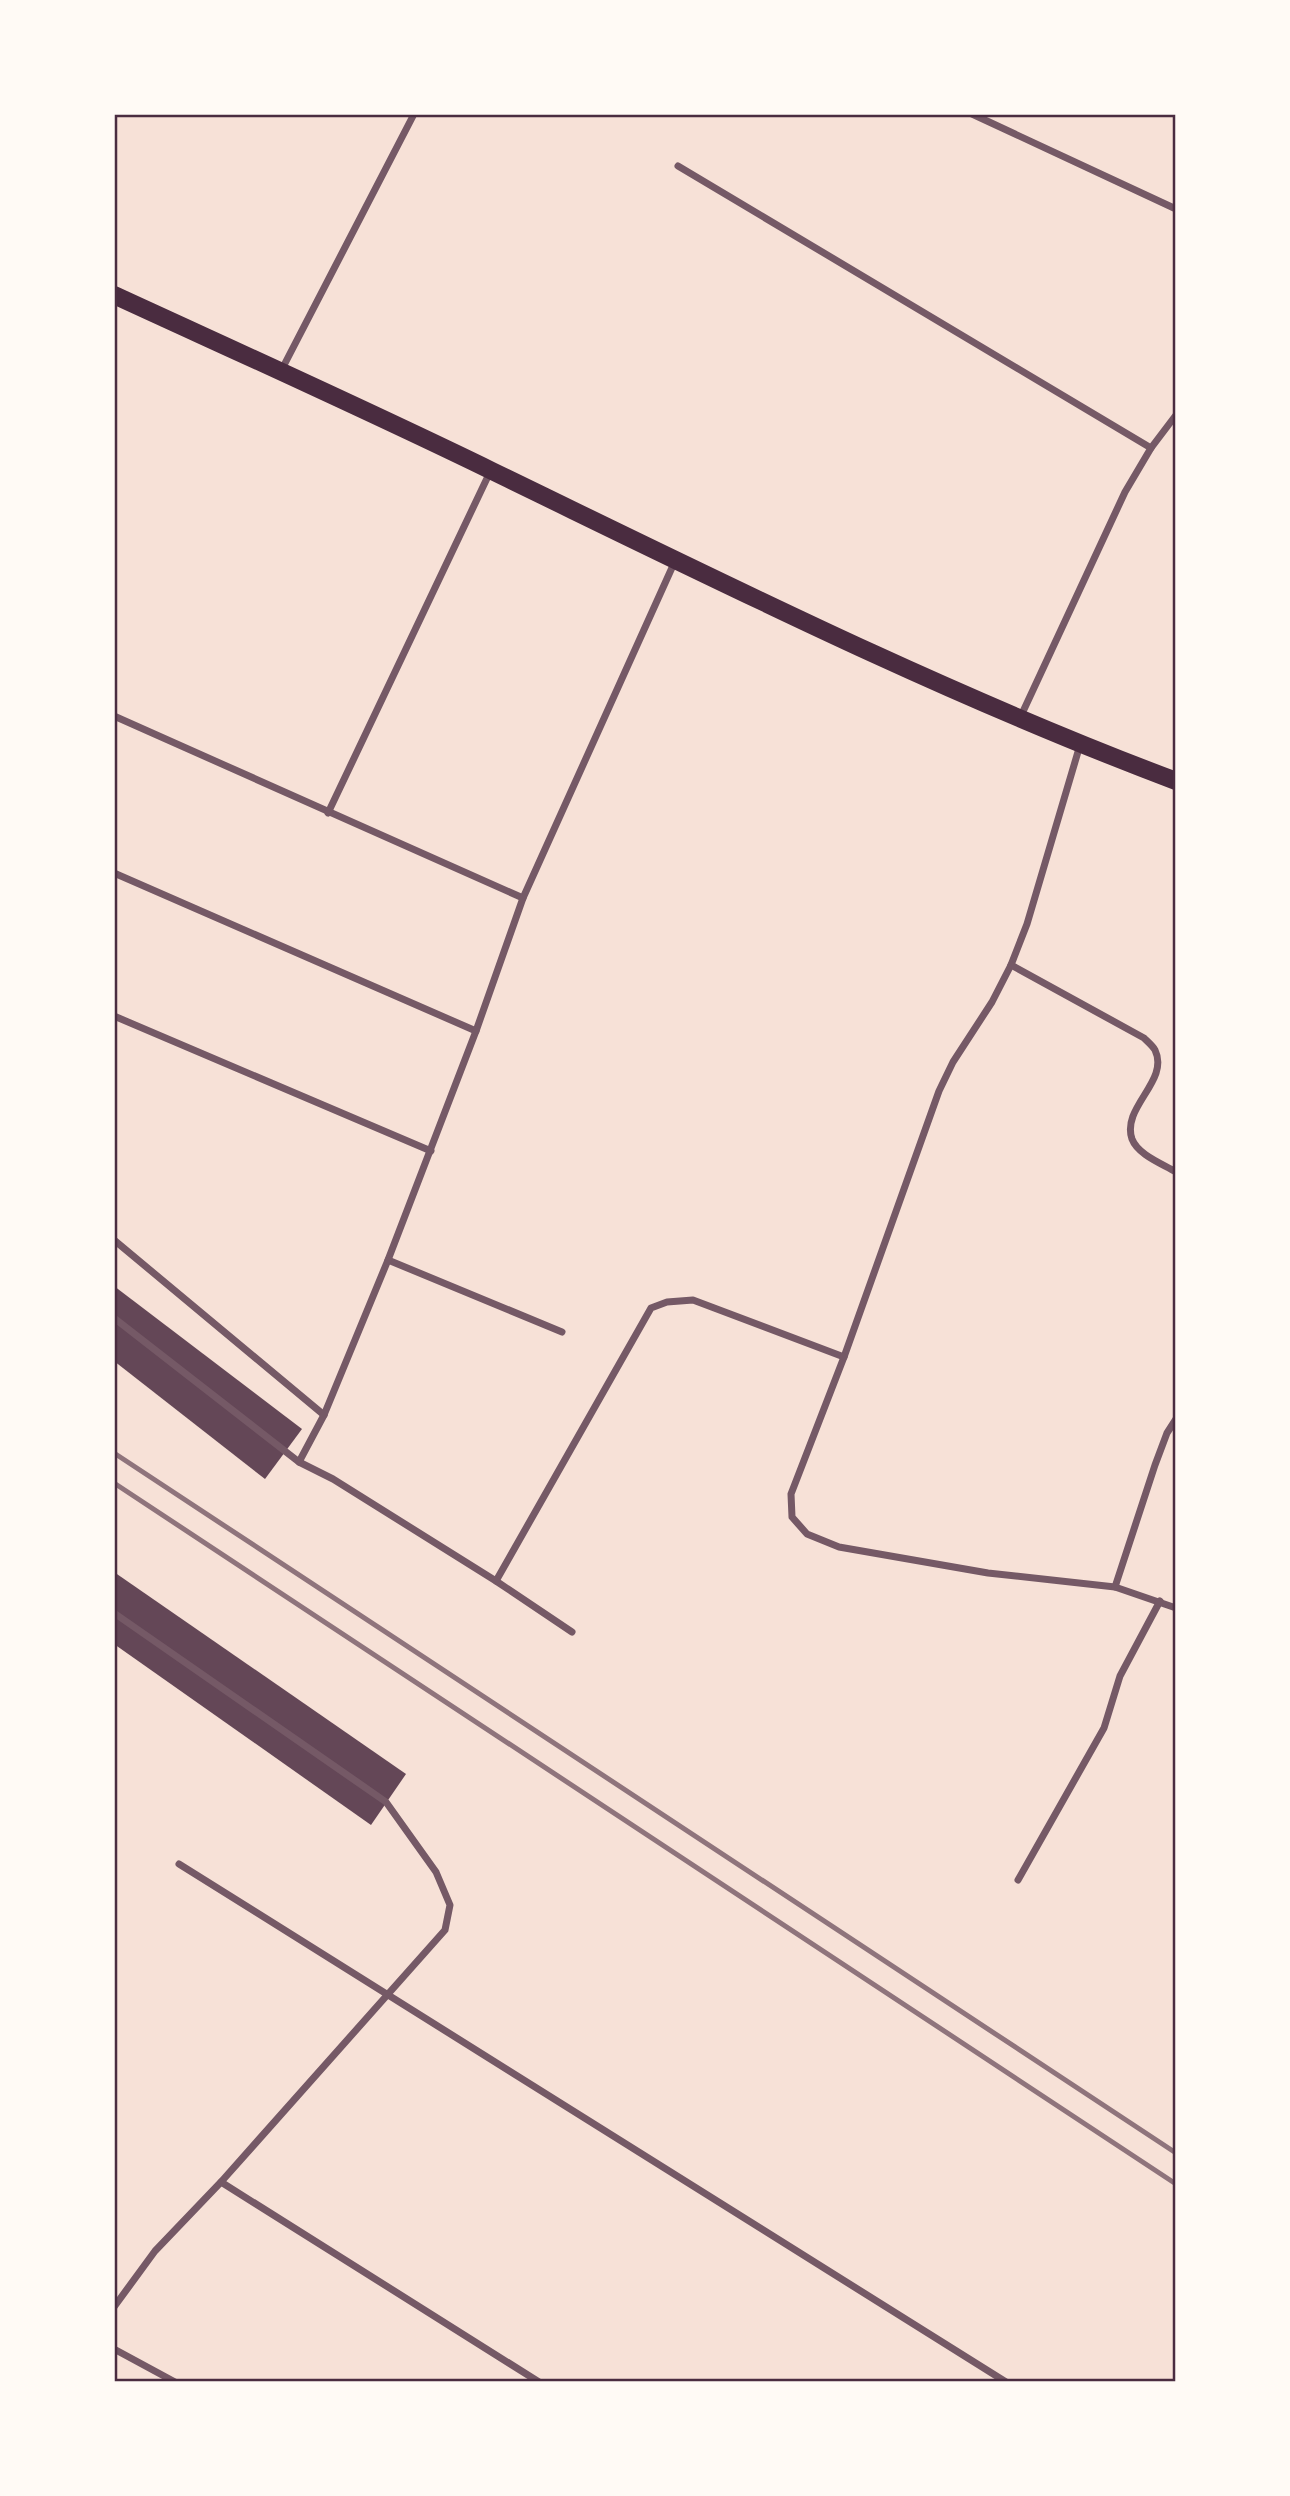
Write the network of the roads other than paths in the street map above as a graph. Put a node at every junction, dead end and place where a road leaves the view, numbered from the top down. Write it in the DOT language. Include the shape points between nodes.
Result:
graph roads {
  1 [pos="414,114"];
  2 [pos="972,114"];
  3 [pos="678,166"];
  4 [pos="1176,209"];
  5 [pos="114,295"];
  6 [pos="280,372"];
  7 [pos="1176,415"];
  8 [pos="1151,448"];
  9 [pos="491,470"];
  10 [pos="675,561"];
  11 [pos="114,716"];
  12 [pos="1020,718"];
  13 [pos="1080,745"];
  14 [pos="1176,780"];
  15 [pos="328,813"];
  16 [pos="114,873"];
  17 [pos="523,898"];
  18 [pos="1012,965"];
  19 [pos="114,1016"];
  20 [pos="477,1031"];
  21 [pos="430,1151"];
  22 [pos="1176,1172"];
  23 [pos="114,1240"];
  24 [pos="388,1261"];
  25 [pos="114,1318"];
  26 [pos="562,1332"];
  27 [pos="844,1357"];
  28 [pos="324,1415"];
  29 [pos="1176,1419"];
  30 [pos="299,1462"];
  31 [pos="496,1581"];
  32 [pos="1115,1587"];
  33 [pos="1160,1601"];
  34 [pos="1176,1608"];
  35 [pos="114,1613"];
  36 [pos="572,1632"];
  37 [pos="179,1864"];
  38 [pos="1018,1880"];
  39 [pos="386,1994"];
  40 [pos="221,2182"];
  41 [pos="114,2307"];
  42 [pos="114,2349"];
  43 [pos="175,2382"];
  44 [pos="539,2382"];
  45 [pos="1006,2382"];
  1 -- 6 [label="street"];
  2 -- 4 [label="street"];
  3 -- 8 [label="street"];
  5 -- 6 [label="main road"];
  6 -- 9 [label="main road"];
  7 -- 8 [label="street"];
  8 -- 12 [label="street" via="1116,510"];
  9 -- 10 [label="main road"];
  9 -- 15 [label="street"];
  10 -- 12 [label="main road"];
  10 -- 17 [label="street"];
  11 -- 15 [label="street"];
  12 -- 13 [label="main road"];
  13 -- 14 [label="main road"];
  13 -- 18 [label="street"];
  15 -- 17 [label="street"];
  16 -- 20 [label="street"];
  17 -- 20 [label="street"];
  18 -- 22 [label="street" via="1144,1038 1155,1049 1158,1064 1131,1119 1132,1139 1142,1151"];
  18 -- 27 [label="street" via="939,1091"];
  19 -- 21 [label="street"];
  20 -- 21 [label="street"];
  21 -- 24 [label="street"];
  23 -- 28 [label="street"];
  24 -- 26 [label="street"];
  24 -- 28 [label="street"];
  25 -- 30 [label="street"];
  27 -- 31 [label="street" via="693,1300 652,1308"];
  27 -- 32 [label="street" via="791,1494 792,1517 807,1534 839,1547"];
  28 -- 30 [label="street"];
  29 -- 32 [label="street" via="1155,1465"];
  30 -- 31 [label="street"];
  31 -- 36 [label="street"];
  32 -- 33 [label="street"];
  33 -- 34 [label="street"];
  33 -- 38 [label="street" via="1120,1676 1104,1728"];
  35 -- 39 [label="street" via="386,1802 436,1872 450,1905 445,1930"];
  37 -- 39 [label="street"];
  39 -- 40 [label="street"];
  39 -- 45 [label="street"];
  40 -- 41 [label="street" via="155,2251"];
  40 -- 44 [label="street"];
  42 -- 43 [label="street"];
}
